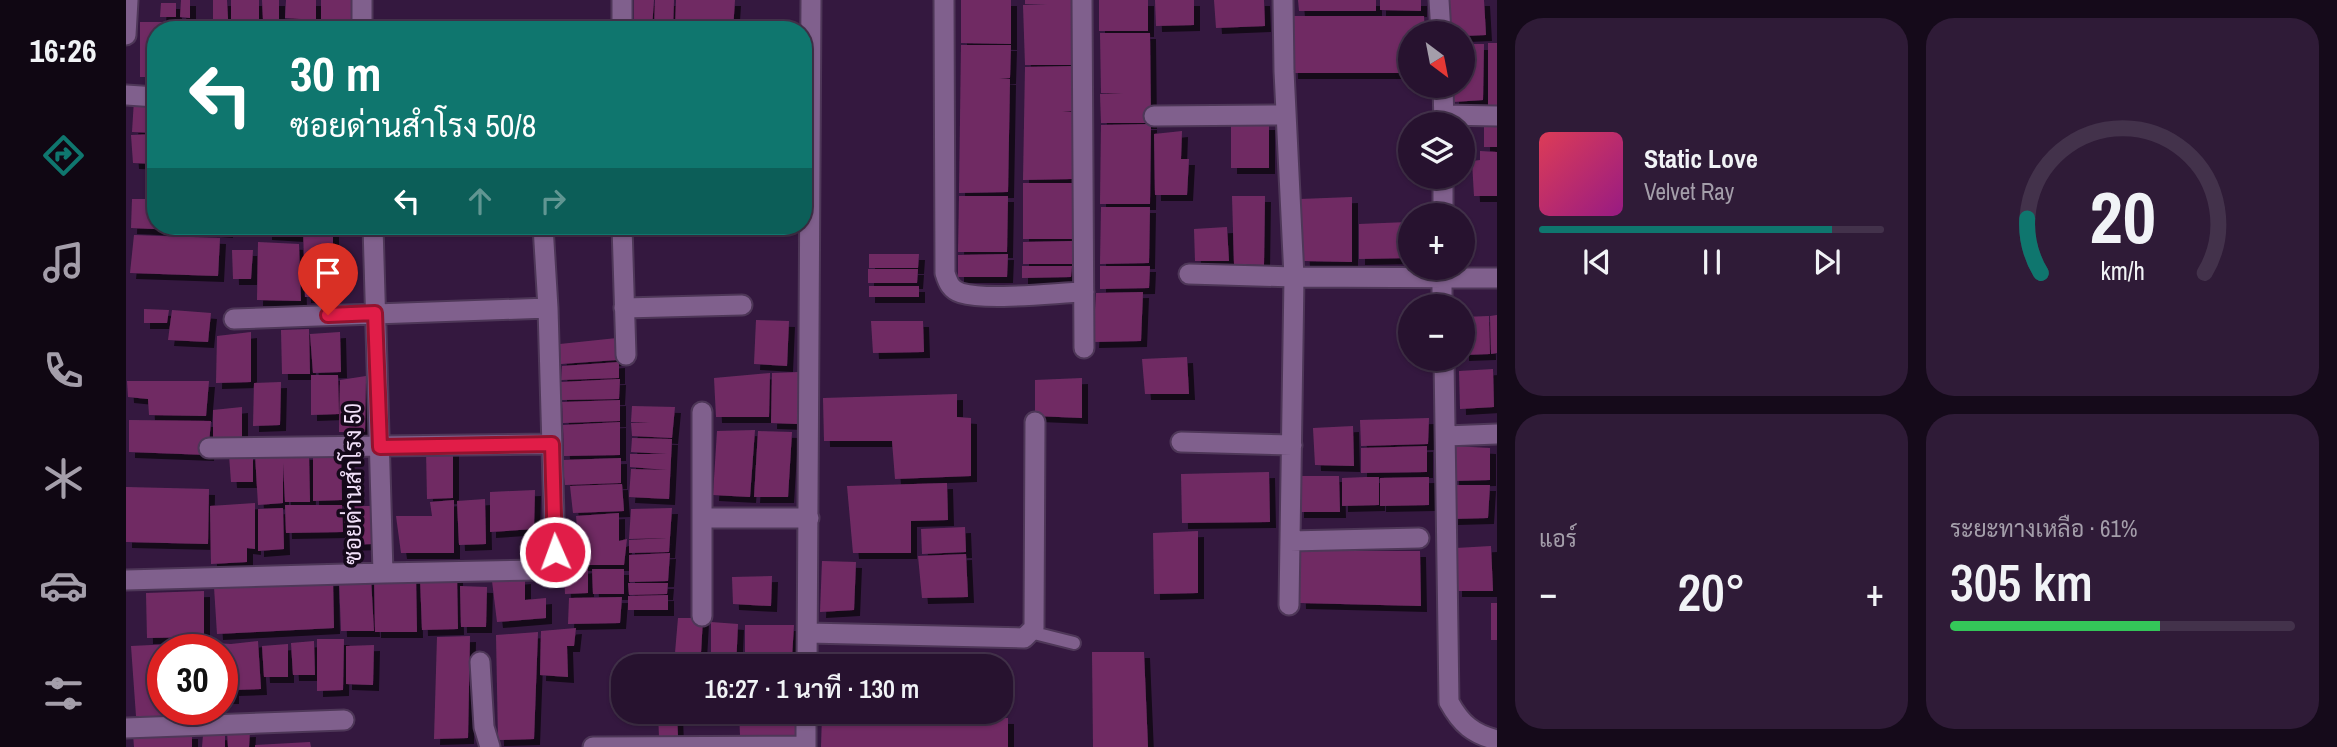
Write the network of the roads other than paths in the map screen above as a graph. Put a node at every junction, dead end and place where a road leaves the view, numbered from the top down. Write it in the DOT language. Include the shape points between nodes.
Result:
graph roads {
  1 [pos="128,0"];
  2 [pos="362,0"];
  3 [pos="622,0"];
  4 [pos="811,0"];
  5 [pos="944,0"];
  6 [pos="1082,0"];
  7 [pos="1283,0"];
  8 [pos="1439,0"];
  9 [pos="362,21"];
  10 [pos="622,21"];
  11 [pos="811,21"];
  12 [pos="1440,21"];
  13 [pos="126,35"];
  14 [pos="126,95"];
  15 [pos="147,96"];
  16 [pos="1286,115"];
  17 [pos="1154,116"];
  18 [pos="1497,116"];
  19 [pos="1475,118"];
  20 [pos="373,235"];
  21 [pos="544,235"];
  22 [pos="622,235"];
  23 [pos="810,235"];
  24 [pos="1189,274"];
  25 [pos="1398,274"];
  26 [pos="1475,276"];
  27 [pos="1294,278"];
  28 [pos="1497,278"];
  29 [pos="1084,292"];
  30 [pos="742,304"];
  31 [pos="548,308"];
  32 [pos="624,308"];
  33 [pos="375,313"];
  34 [pos="234,319"];
  35 [pos="1084,348"];
  36 [pos="625,355"];
  37 [pos="1444,371"];
  38 [pos="702,412"];
  39 [pos="1035,422"];
  40 [pos="1497,434"];
  41 [pos="1446,436"];
  42 [pos="1181,442"];
  43 [pos="552,444"];
  44 [pos="1292,445"];
  45 [pos="380,447"];
  46 [pos="209,448"];
  47 [pos="702,518"];
  48 [pos="809,518"];
  49 [pos="1419,538"];
  50 [pos="1290,541"];
  51 [pos="383,573"];
  52 [pos="126,580"];
  53 [pos="1289,605"];
  54 [pos="702,616"];
  55 [pos="1030,632"];
  56 [pos="808,633"];
  57 [pos="1074,643"];
  58 [pos="807,654"];
  59 [pos="480,662"];
  60 [pos="344,720"];
  61 [pos="806,724"];
  62 [pos="126,728"];
  63 [pos="1497,740"];
  64 [pos="490,747"];
  65 [pos="593,747"];
  66 [pos="806,747"];
  1 -- 13 [label="street"];
  2 -- 9 [label="street"];
  3 -- 10 [label="street"];
  4 -- 11 [label="street"];
  5 -- 29 [label="street" via="947,282 961,293 983,296"];
  6 -- 29 [label="street"];
  7 -- 16 [label="street"];
  8 -- 12 [label="street"];
  14 -- 15 [label="street"];
  16 -- 17 [label="street"];
  16 -- 27 [label="street"];
  18 -- 19 [label="street"];
  20 -- 33 [label="street, ซอยด่านสำโรง 50"];
  21 -- 31 [label="street"];
  22 -- 32 [label="street"];
  23 -- 48 [label="street"];
  24 -- 27 [label="street"];
  25 -- 27 [label="street"];
  26 -- 28 [label="street"];
  27 -- 44 [label="street"];
  29 -- 35 [label="street"];
  30 -- 32 [label="street"];
  31 -- 33 [label="street"];
  31 -- 43 [label="street"];
  32 -- 36 [label="street"];
  33 -- 34 [label="street"];
  33 -- 45 [label="street, ซอยด่านสำโรง 50"];
  37 -- 41 [label="street"];
  38 -- 47 [label="street"];
  39 -- 55 [label="street" via="1034,628"];
  40 -- 41 [label="street"];
  41 -- 63 [label="street" via="1449,702 1468,729"];
  42 -- 44 [label="street"];
  43 -- 45 [label="street"];
  43 -- 51 [label="street" via="555,552 547,566 538,570"];
  44 -- 50 [label="street"];
  45 -- 46 [label="street"];
  45 -- 51 [label="street, ซอยด่านสำโรง 50"];
  47 -- 48 [label="street"];
  47 -- 54 [label="street"];
  48 -- 56 [label="street"];
  49 -- 50 [label="street"];
  50 -- 53 [label="street"];
  51 -- 52 [label="street, ซอยด่านสำโรง 50"];
  55 -- 56 [label="street" via="1024,638"];
  55 -- 57 [label="lane"];
  56 -- 58 [label="street"];
  59 -- 64 [label="street" via="484,726"];
  60 -- 62 [label="street"];
  61 -- 66 [label="street"];
  65 -- 66 [label="street"];
}
